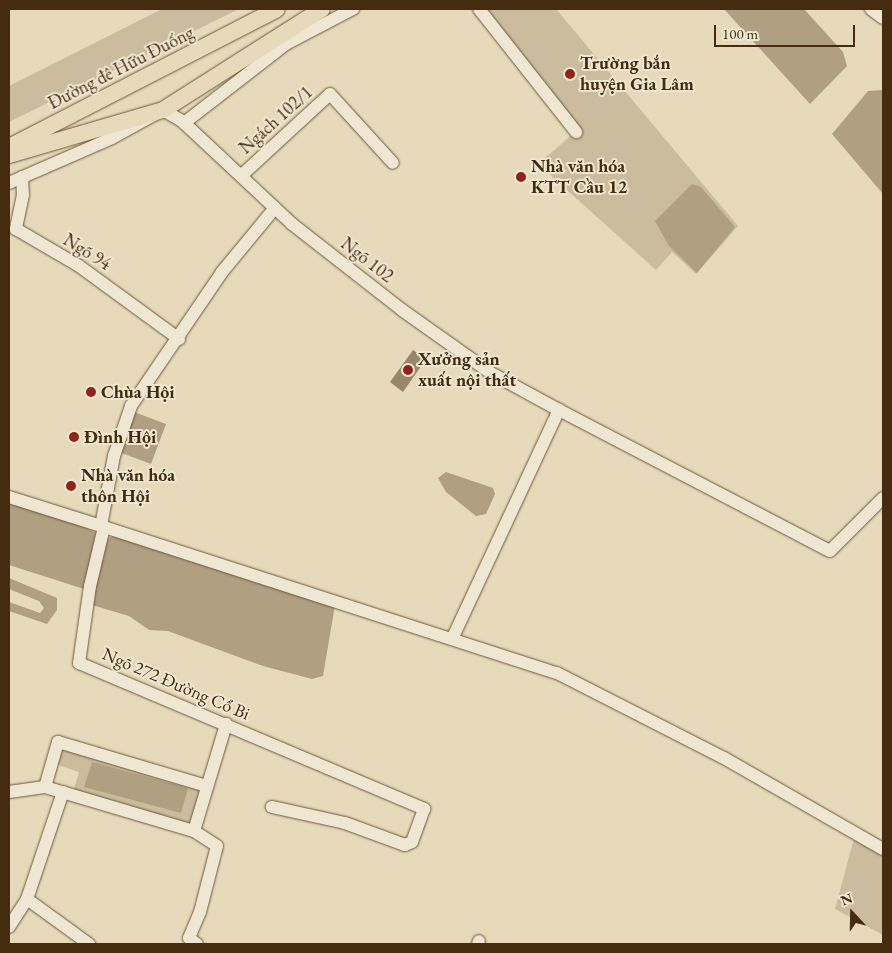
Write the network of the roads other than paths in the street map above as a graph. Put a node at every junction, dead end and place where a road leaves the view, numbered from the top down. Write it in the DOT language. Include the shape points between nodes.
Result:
graph roads {
  1 [pos="277,9"];
  2 [pos="322,9"];
  3 [pos="352,9"];
  4 [pos="479,9"];
  5 [pos="871,9"];
  6 [pos="883,18"];
  7 [pos="163,110"];
  8 [pos="184,123"];
  9 [pos="576,132"];
  10 [pos="9,147"];
  11 [pos="9,155"];
  12 [pos="393,163"];
  13 [pos="243,174"];
  14 [pos="22,178"];
  15 [pos="9,184"];
  16 [pos="275,208"];
  17 [pos="179,339"];
  18 [pos="563,412"];
  19 [pos="9,497"];
  20 [pos="883,498"];
  21 [pos="102,526"];
  22 [pos="453,637"];
  23 [pos="226,724"];
  24 [pos="207,786"];
  25 [pos="44,787"];
  26 [pos="9,792"];
  27 [pos="63,792"];
  28 [pos="272,807"];
  29 [pos="194,831"];
  30 [pos="883,849"];
  31 [pos="27,899"];
  32 [pos="9,927"];
  33 [pos="89,944"];
  34 [pos="197,944"];
  1 -- 10 [label="main road, Đường đê Hữu Đuống"];
  2 -- 7 [label="main road"];
  3 -- 8 [label="street" via="286,44"];
  4 -- 9 [label="street"];
  5 -- 6 [label="street"];
  7 -- 8 [label="street, Ngõ 102"];
  7 -- 11 [label="main road"];
  7 -- 14 [label="street"];
  8 -- 13 [label="street, Ngõ 102"];
  12 -- 13 [label="street, Ngách 102/1" via="330,94"];
  13 -- 16 [label="street, Ngõ 102"];
  14 -- 15 [label="street"];
  14 -- 17 [label="street, Ngõ 94" via="23,195 16,228 93,275"];
  16 -- 17 [label="street" via="222,272"];
  16 -- 18 [label="street, Ngõ 102" via="445,342 491,373"];
  17 -- 21 [label="street" via="131,406 114,456"];
  18 -- 20 [label="street, Ngõ 102" via="830,551"];
  18 -- 22 [label="street"];
  19 -- 21 [label="street"];
  21 -- 22 [label="street"];
  21 -- 23 [label="street, Ngõ 272 Đường Cổ Bi" via="79,662"];
  22 -- 30 [label="street" via="557,673 651,718"];
  23 -- 24 [label="street"];
  23 -- 28 [label="street, Ngõ 272 Đường Cổ Bi" via="424,809 410,844 346,823"];
  24 -- 25 [label="street" via="58,742"];
  24 -- 29 [label="street"];
  25 -- 26 [label="street"];
  25 -- 27 [label="street"];
  27 -- 29 [label="street"];
  27 -- 31 [label="street"];
  29 -- 34 [label="street" via="217,846 200,912 189,938"];
  31 -- 32 [label="street"];
  31 -- 33 [label="street"];
}
